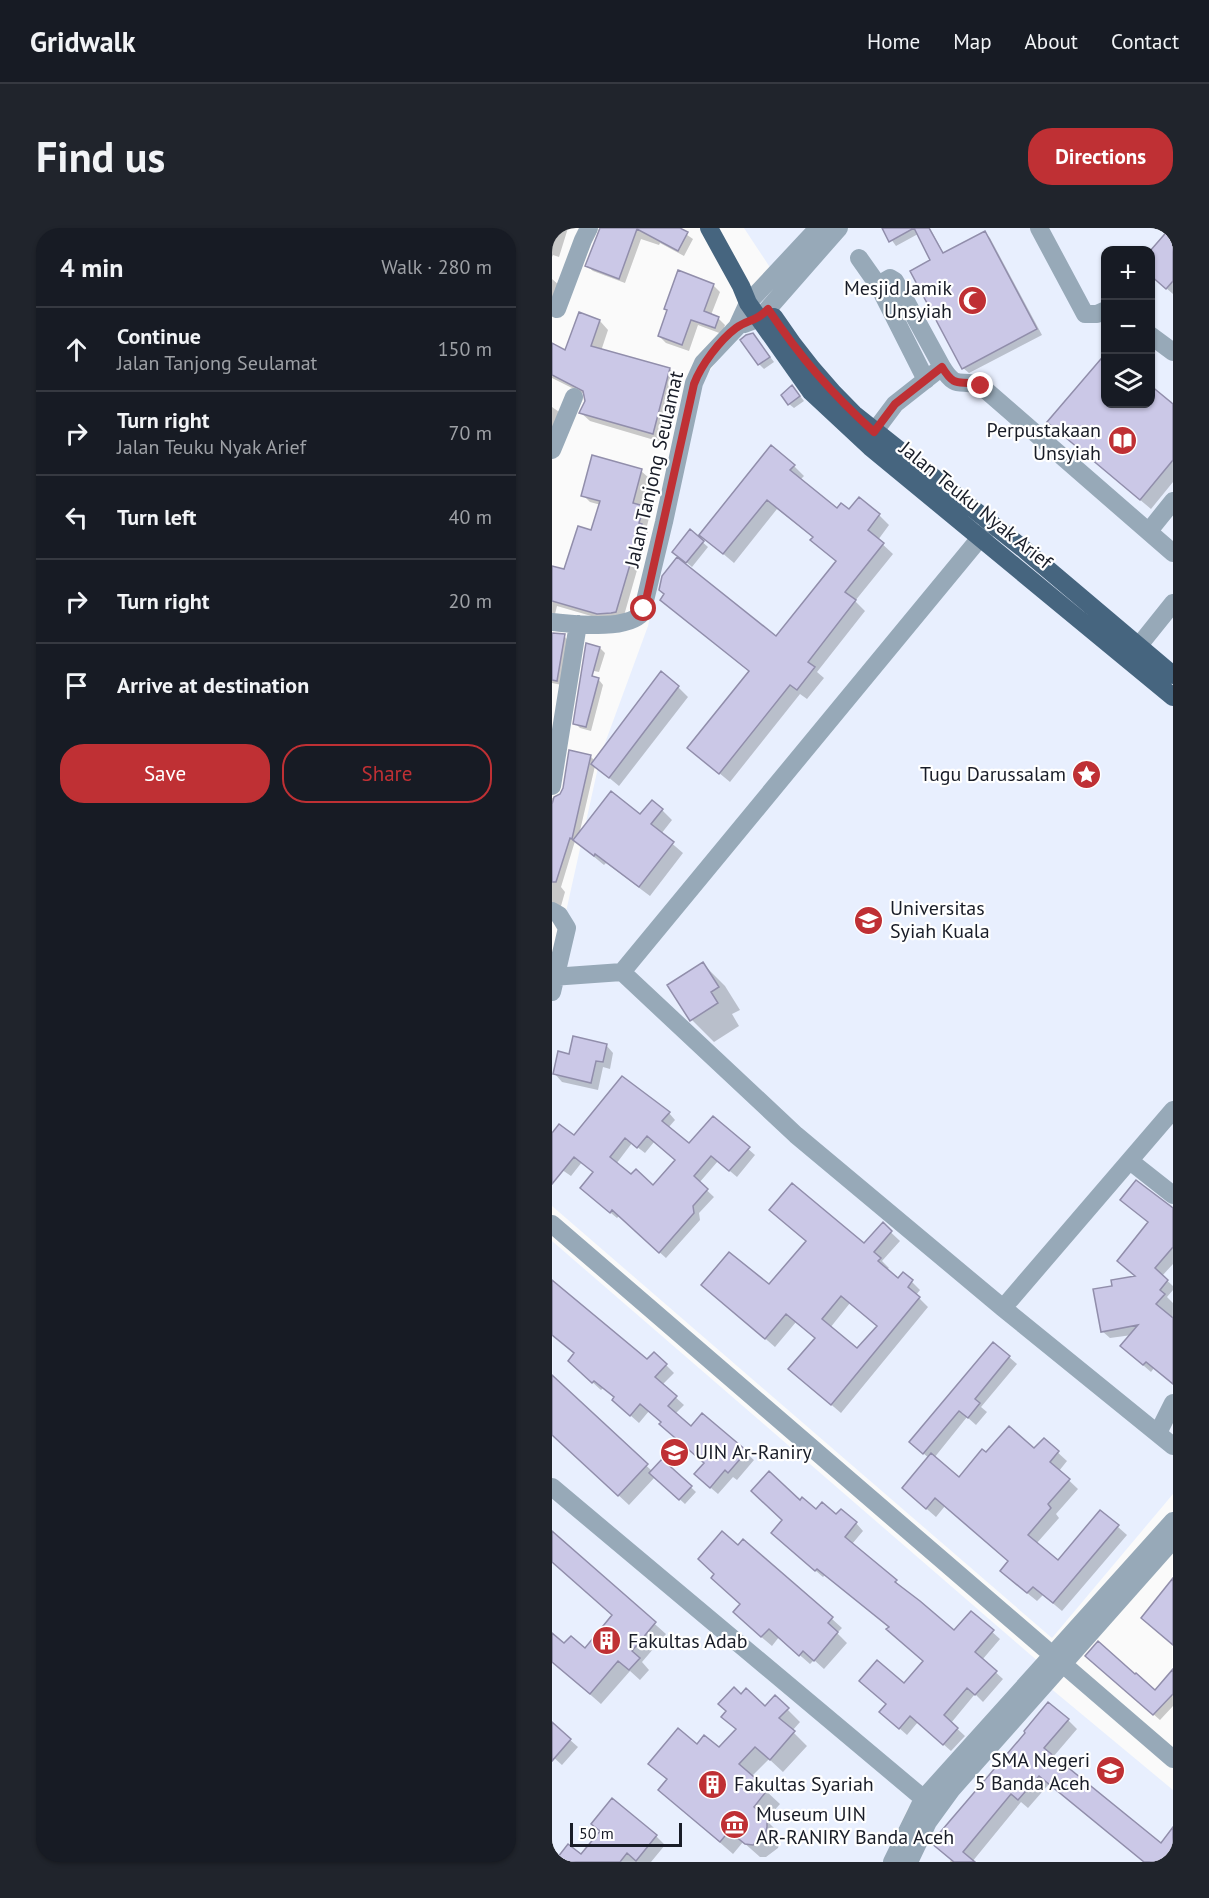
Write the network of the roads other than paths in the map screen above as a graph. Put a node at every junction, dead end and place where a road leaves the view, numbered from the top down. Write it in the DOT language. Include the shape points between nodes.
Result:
graph roads {
  1 [pos="589,228"];
  2 [pos="709,228"];
  3 [pos="818,228"];
  4 [pos="839,228"];
  5 [pos="1039,228"];
  6 [pos="859,258"];
  7 [pos="878,285"];
  8 [pos="748,294"];
  9 [pos="557,309"];
  10 [pos="1101,312"];
  11 [pos="764,313"];
  12 [pos="737,327"];
  13 [pos="1155,339"];
  14 [pos="1173,352"];
  15 [pos="942,367"];
  16 [pos="926,380"];
  17 [pos="574,397"];
  18 [pos="874,432"];
  19 [pos="552,450"];
  20 [pos="1173,501"];
  21 [pos="992,523"];
  22 [pos="1149,531"];
  23 [pos="979,538"];
  24 [pos="1173,553"];
  25 [pos="1173,603"];
  26 [pos="552,622"];
  27 [pos="578,624"];
  28 [pos="1133,653"];
  29 [pos="1173,675"];
  30 [pos="1173,697"];
  31 [pos="552,786"];
  32 [pos="552,911"];
  33 [pos="622,972"];
  34 [pos="553,983"];
  35 [pos="1173,1110"];
  36 [pos="1130,1161"];
  37 [pos="1173,1195"];
  38 [pos="552,1224"];
  39 [pos="1003,1308"];
  40 [pos="1173,1403"];
  41 [pos="1158,1433"];
  42 [pos="1173,1446"];
  43 [pos="552,1487"];
  44 [pos="1173,1521"];
  45 [pos="1173,1540"];
  46 [pos="1057,1660"];
  47 [pos="1173,1759"];
  48 [pos="929,1804"];
  49 [pos="892,1862"];
  50 [pos="909,1862"];
  1 -- 9 [label="street"];
  2 -- 8 [label="main road, Jalan Teuku Nyak Arief"];
  3 -- 8 [label="street, Jalan Tanjong Seulamat"];
  4 -- 11 [label="street"];
  5 -- 10 [label="street" via="1085,314"];
  6 -- 7 [label="street"];
  7 -- 15 [label="street" via="890,278 895,281"];
  7 -- 16 [label="street"];
  8 -- 11 [label="main road, Jalan Teuku Nyak Arief"];
  8 -- 12 [label="street, Jalan Tanjong Seulamat"];
  11 -- 12 [label="street, Jalan Tanjong Seulamat"];
  11 -- 18 [label="main road, Jalan Teuku Nyak Arief" via="831,392"];
  11 -- 23 [label="main road, Jalan Teuku Nyak Arief" via="784,356 816,397"];
  12 -- 27 [label="street, Jalan Tanjong Seulamat" via="703,363 694,384 642,613 624,623"];
  13 -- 14 [label="street"];
  15 -- 16 [label="street"];
  15 -- 22 [label="street" via="954,382 981,386"];
  16 -- 18 [label="street" via="895,404"];
  17 -- 19 [label="street"];
  18 -- 21 [label="main road, Jalan Teuku Nyak Arief"];
  20 -- 22 [label="street"];
  21 -- 23 [label="street"];
  21 -- 28 [label="main road, Jalan Teuku Nyak Arief"];
  22 -- 24 [label="street"];
  23 -- 28 [label="main road, Jalan Teuku Nyak Arief"];
  23 -- 33 [label="street"];
  25 -- 28 [label="street"];
  26 -- 27 [label="street, Jalan Tanjong Seulamat"];
  27 -- 31 [label="street"];
  28 -- 29 [label="main road, Jalan Teuku Nyak Arief"];
  28 -- 30 [label="main road, Jalan Teuku Nyak Arief"];
  32 -- 34 [label="street" via="567,928"];
  33 -- 34 [label="street"];
  33 -- 39 [label="street" via="796,1135"];
  35 -- 36 [label="street"];
  36 -- 37 [label="street"];
  36 -- 39 [label="street"];
  38 -- 46 [label="street"];
  39 -- 41 [label="street"];
  40 -- 41 [label="street"];
  41 -- 42 [label="street"];
  43 -- 48 [label="street"];
  44 -- 46 [label="street"];
  45 -- 46 [label="street"];
  46 -- 47 [label="street"];
  46 -- 48 [label="street"];
  48 -- 49 [label="street"];
  48 -- 50 [label="street"];
}
